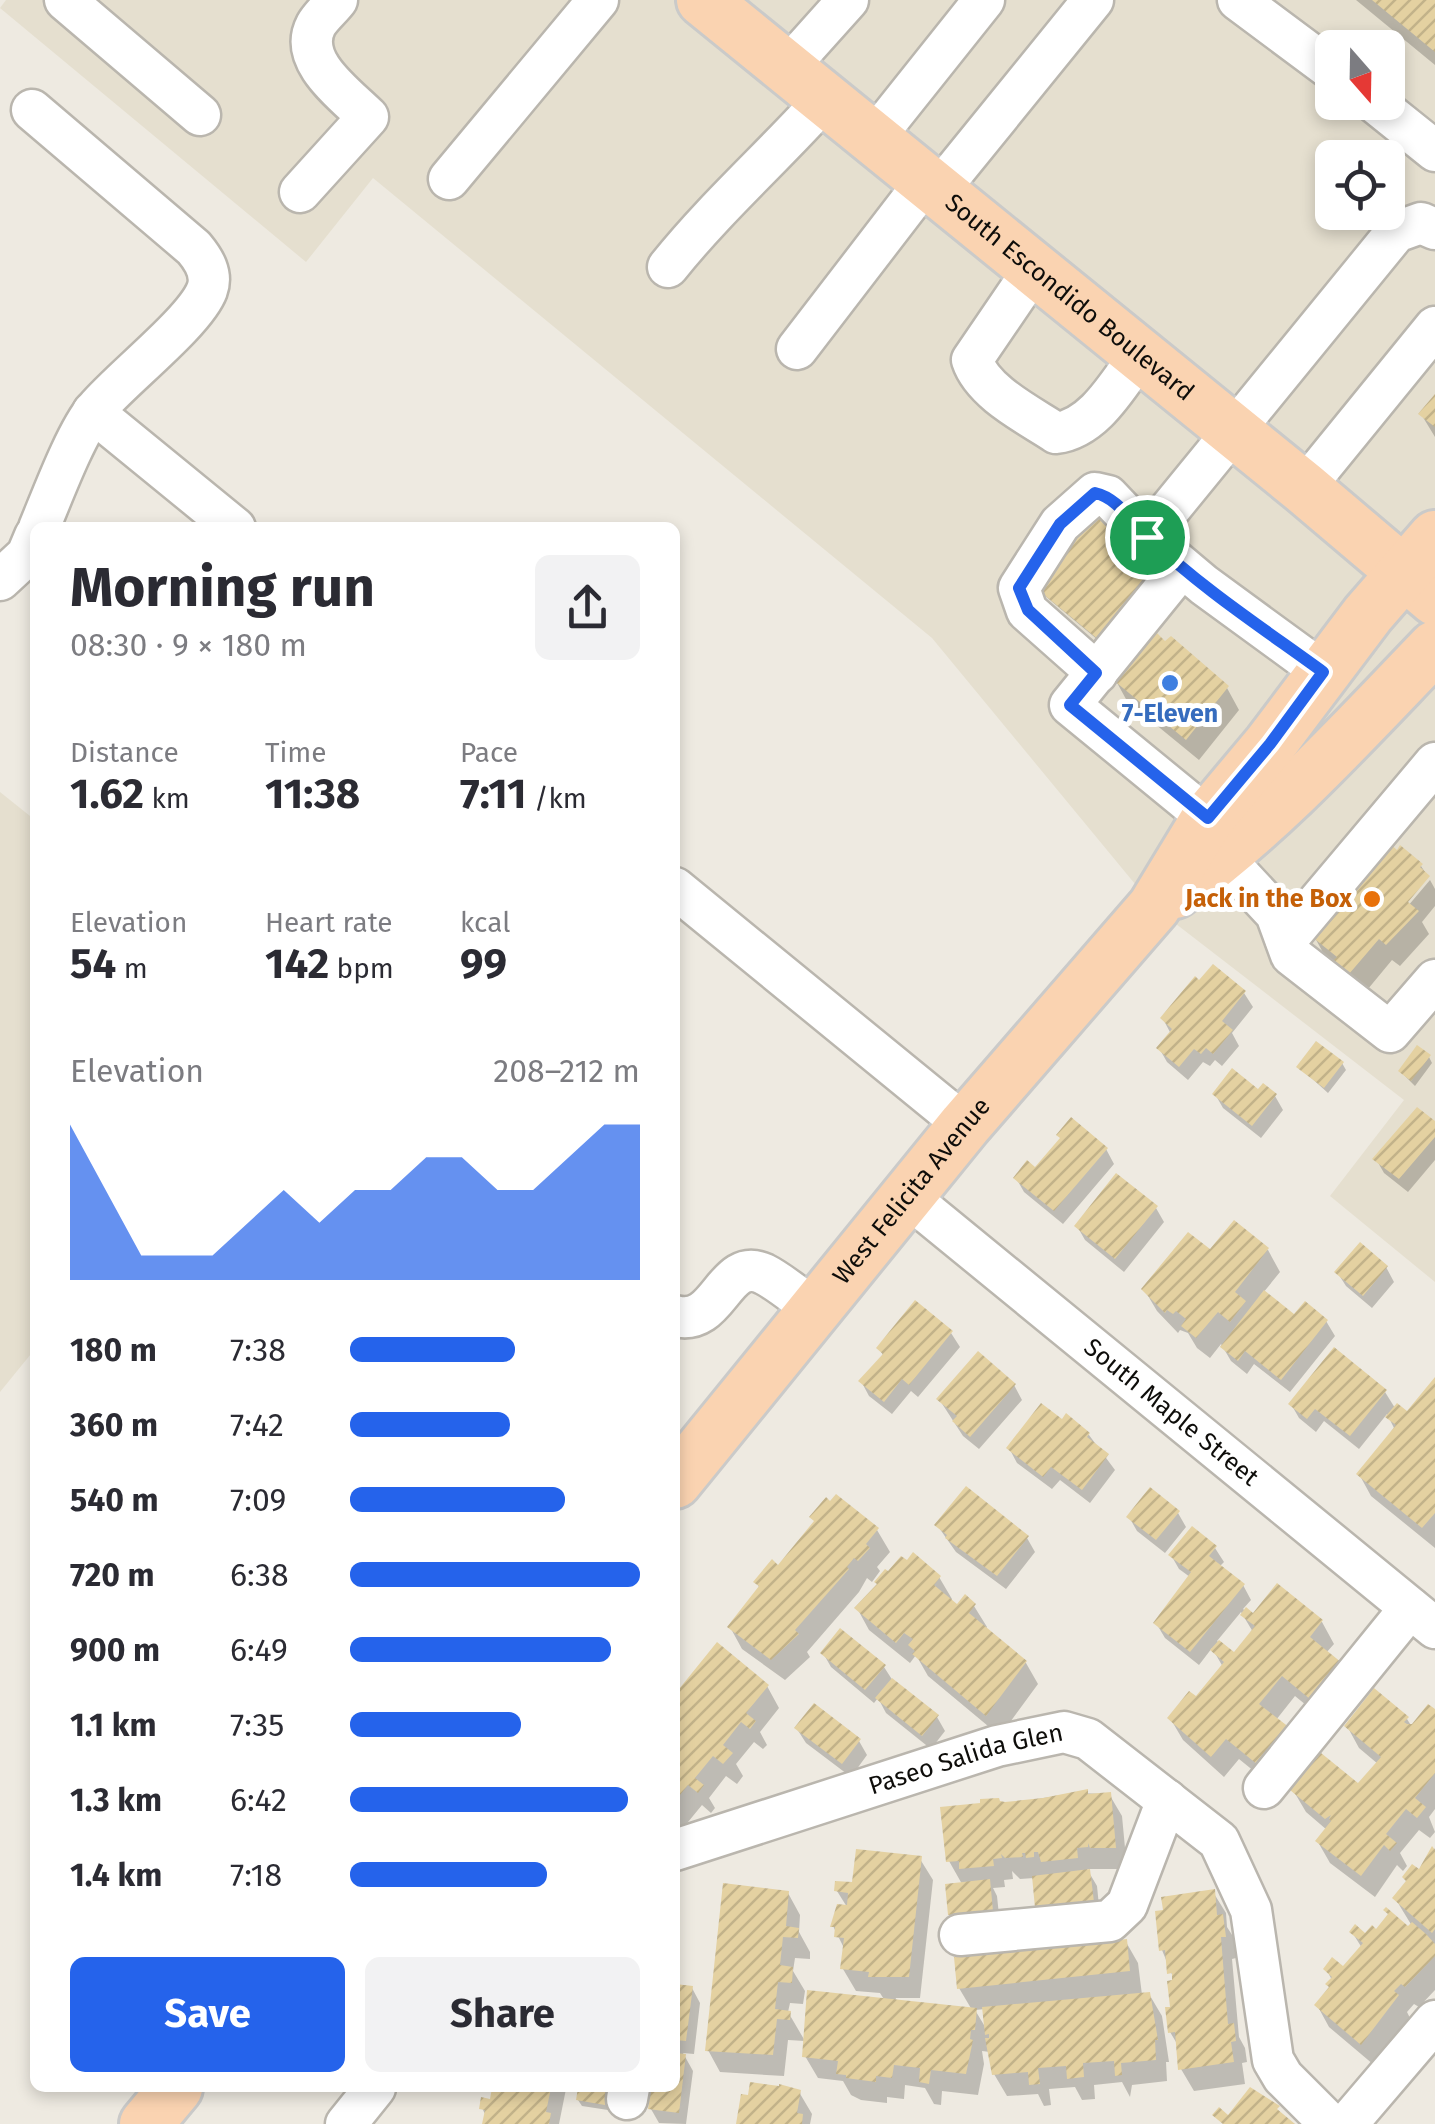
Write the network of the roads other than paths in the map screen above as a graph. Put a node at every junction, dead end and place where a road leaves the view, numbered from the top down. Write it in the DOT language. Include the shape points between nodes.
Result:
graph roads {
  1 [pos="64,0"];
  2 [pos="337,0"];
  3 [pos="598,0"];
  4 [pos="703,0"];
  5 [pos="848,0"];
  6 [pos="984,0"];
  7 [pos="1093,0"];
  8 [pos="1238,0"];
  9 [pos="1315,57"];
  10 [pos="806,84"];
  11 [pos="32,110"];
  12 [pos="200,115"];
  13 [pos="1396,120"];
  14 [pos="874,138"];
  15 [pos="1435,152"];
  16 [pos="450,179"];
  17 [pos="932,186"];
  18 [pos="300,192"];
  19 [pos="1435,229"];
  20 [pos="668,267"];
  21 [pos="1034,269"];
  22 [pos="1435,327"];
  23 [pos="797,349"];
  24 [pos="1140,355"];
  25 [pos="93,412"];
  26 [pos="1232,430"];
  27 [pos="1304,488"];
  28 [pos="41,522"];
  29 [pos="228,522"];
  30 [pos="1147,537"];
  31 [pos="30,547"];
  32 [pos="1182,567"];
  33 [pos="1424,570"];
  34 [pos="0,580"];
  35 [pos="1435,647"];
  36 [pos="1323,672"];
  37 [pos="1096,673"];
  38 [pos="1435,763"];
  39 [pos="1216,838"];
  40 [pos="680,892"];
  41 [pos="1286,940"];
  42 [pos="1435,980"];
  43 [pos="965,1125"];
  44 [pos="908,1198"];
  45 [pos="816,1310"];
  46 [pos="680,1316"];
  47 [pos="680,1476"];
  48 [pos="1423,1618"];
  49 [pos="1264,1788"];
  50 [pos="1167,1800"];
  51 [pos="680,1848"];
  52 [pos="960,1935"];
  53 [pos="1435,2021"];
  54 [pos="173,2092"];
  55 [pos="372,2092"];
  56 [pos="146,2124"];
  57 [pos="346,2124"];
  58 [pos="1330,2124"];
  59 [pos="1347,2124"];
  1 -- 12 [label="street"];
  2 -- 18 [label="street" via="314,27 312,54 368,117"];
  3 -- 16 [label="street"];
  4 -- 10 [label="main road, South Escondido Boulevard"];
  5 -- 10 [label="street"];
  6 -- 14 [label="street"];
  7 -- 17 [label="street"];
  8 -- 9 [label="street"];
  10 -- 14 [label="main road, South Escondido Boulevard"];
  10 -- 20 [label="street" via="773,157"];
  11 -- 25 [label="street" via="194,248 208,269 206,293"];
  13 -- 15 [label="street"];
  14 -- 17 [label="main road, South Escondido Boulevard"];
  17 -- 21 [label="main road, South Escondido Boulevard"];
  17 -- 23 [label="street"];
  19 -- 26 [label="street" via="1421,222 1396,232"];
  21 -- 24 [label="main road, South Escondido Boulevard"];
  21 -- 24 [label="street" via="972,360 1007,400 1056,433 1071,431 1094,414"];
  22 -- 27 [label="street"];
  24 -- 26 [label="main road, South Escondido Boulevard"];
  25 -- 28 [label="street"];
  25 -- 29 [label="street"];
  26 -- 27 [label="main road, South Escondido Boulevard"];
  26 -- 30 [label="street"];
  27 -- 33 [label="main road, South Escondido Boulevard"];
  30 -- 32 [label="street"];
  30 -- 37 [label="street" via="1108,496 1095,493 1060,524 1019,588 1028,610"];
  31 -- 34 [label="street"];
  32 -- 36 [label="street"];
  32 -- 37 [label="street"];
  33 -- 36 [label="main road, West Felicita Avenue"];
  35 -- 39 [label="main road, West Felicita Avenue" via="1318,770"];
  36 -- 39 [label="main road, West Felicita Avenue" via="1270,744"];
  37 -- 39 [label="street" via="1070,705"];
  38 -- 41 [label="street"];
  39 -- 41 [label="street" via="1276,914"];
  39 -- 43 [label="main road, West Felicita Avenue"];
  40 -- 43 [label="street"];
  41 -- 42 [label="street" via="1291,955 1390,1032"];
  43 -- 44 [label="main road, West Felicita Avenue"];
  44 -- 45 [label="main road, West Felicita Avenue"];
  44 -- 48 [label="street, South Maple Street"];
  45 -- 46 [label="street" via="762,1272 744,1272 725,1284 707,1311"];
  45 -- 47 [label="main road, West Felicita Avenue"];
  48 -- 49 [label="street"];
  50 -- 51 [label="street, Paseo Salida Glen" via="1088,1738 1064,1732 997,1746"];
  50 -- 52 [label="street" via="1127,1905 1110,1921"];
  50 -- 58 [label="street, Paseo Salida Glen" via="1219,1841 1251,1910 1274,2060"];
  53 -- 59 [label="street"];
  54 -- 56 [label="main road"];
  55 -- 57 [label="street"];
}
